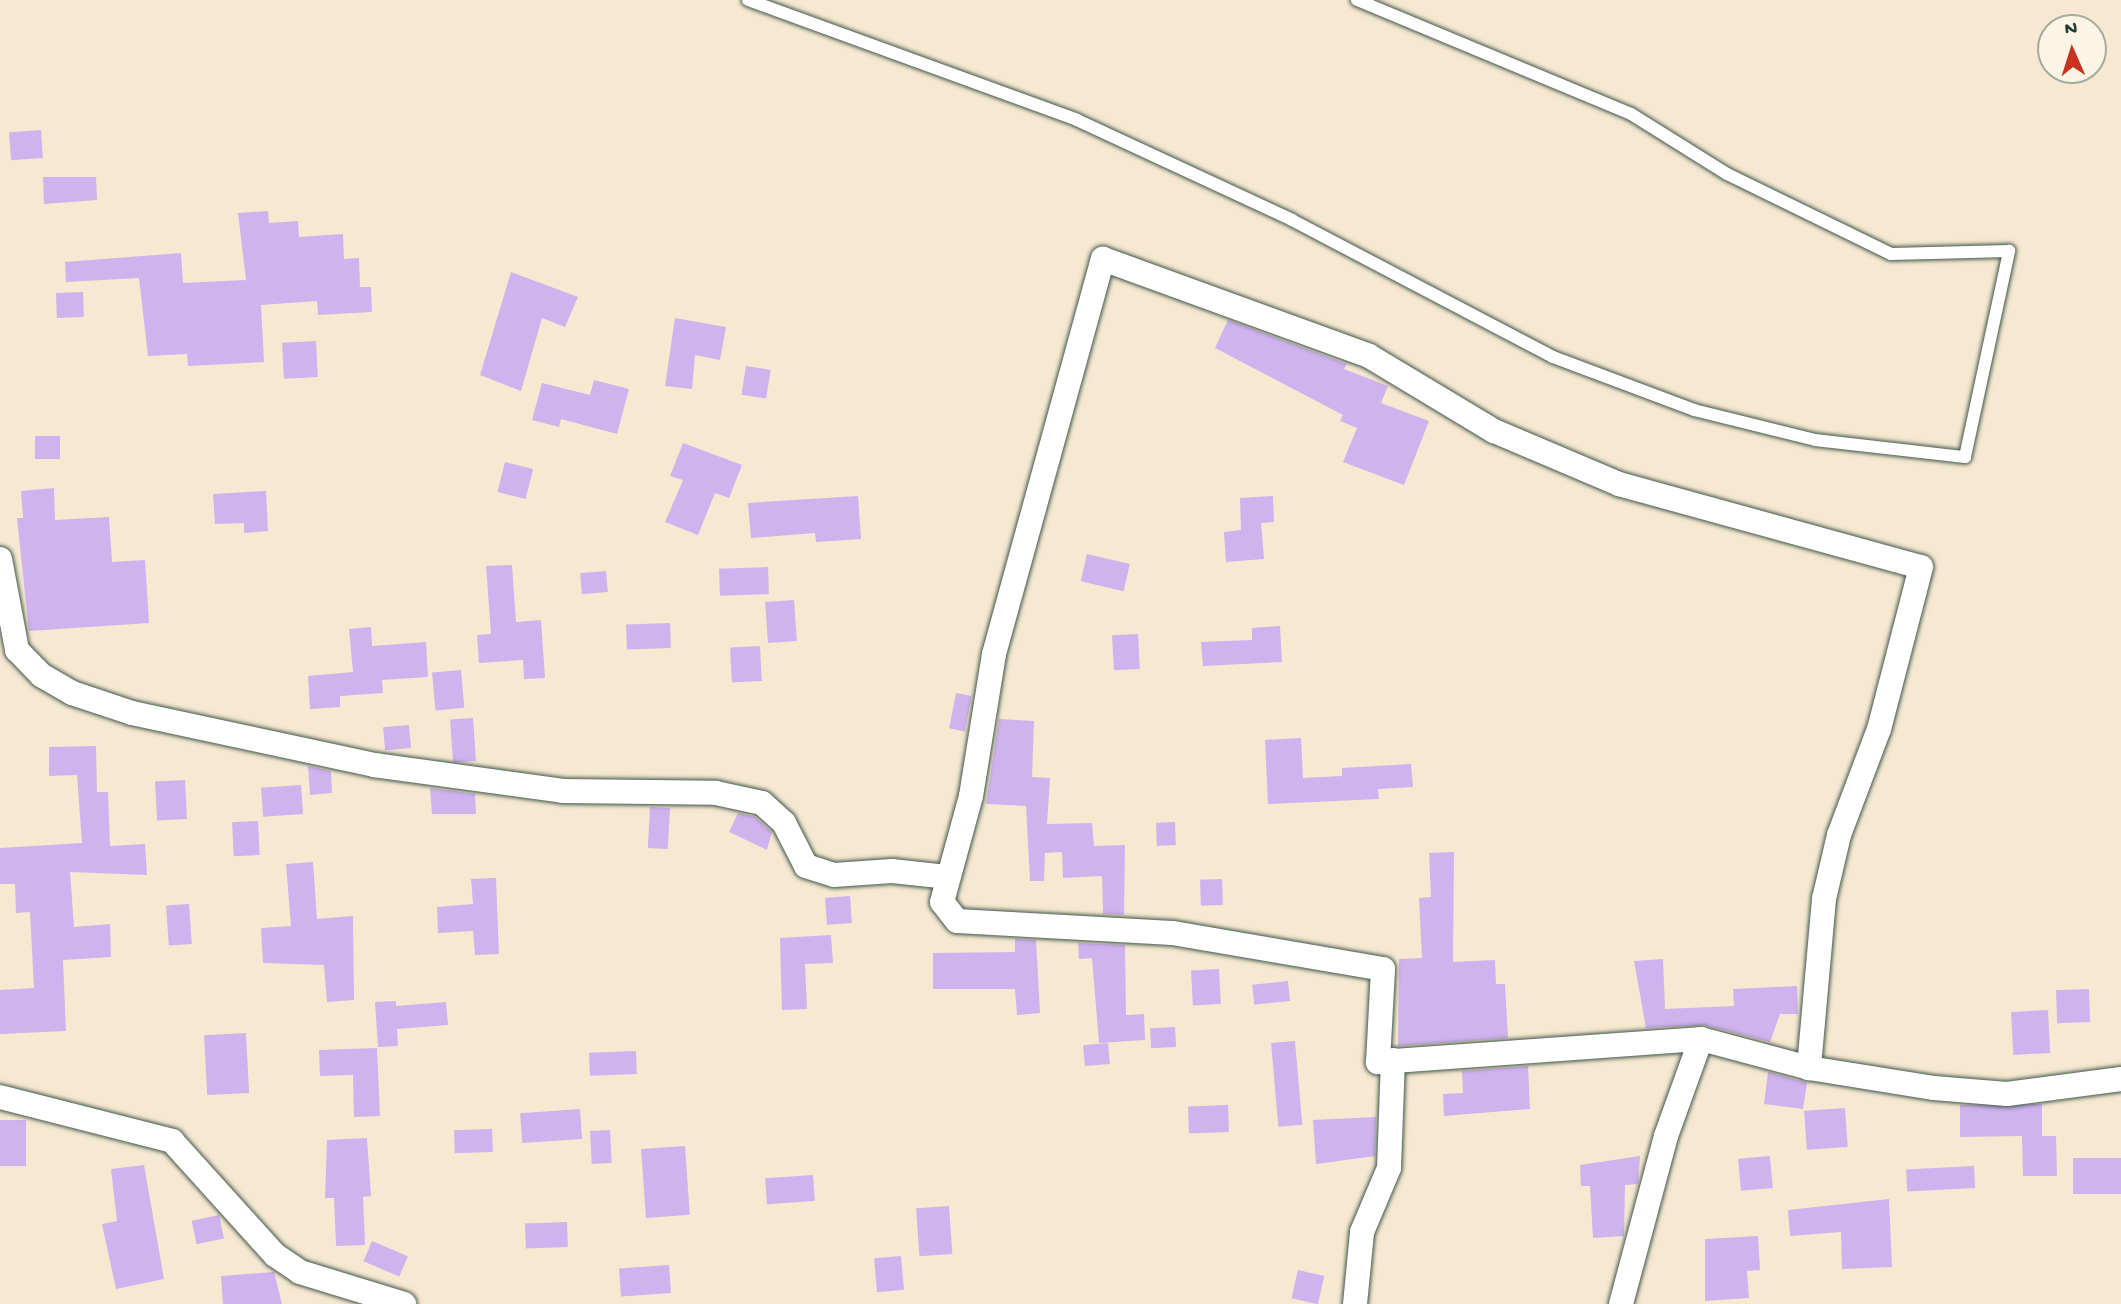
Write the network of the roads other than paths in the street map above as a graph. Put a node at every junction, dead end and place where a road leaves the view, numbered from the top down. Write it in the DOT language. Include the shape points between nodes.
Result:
graph roads {
  1 [pos="748,0"];
  2 [pos="1357,0"];
  3 [pos="0,559"];
  4 [pos="947,877"];
  5 [pos="1701,1039"];
  6 [pos="1394,1060"];
  7 [pos="1808,1068"];
  8 [pos="2121,1079"];
  9 [pos="0,1097"];
  10 [pos="404,1304"];
  11 [pos="1355,1304"];
  12 [pos="1621,1304"];
  1 -- 2 [label="lane" via="1077,120 1292,220 1553,357 1694,410 1815,440 1965,457 2009,251 1891,254 1727,174 1631,114"];
  3 -- 4 [label="street" via="17,650 41,675 132,713 374,765 563,791 716,793 762,803 784,823 806,866 834,875 892,871"];
  4 -- 6 [label="street" via="942,902 957,921 1172,933 1383,969 1378,1062"];
  4 -- 7 [label="street" via="971,796 994,654 1104,259 1369,356 1494,431 1619,484 1921,567 1879,729 1839,835 1827,886"];
  5 -- 6 [label="street"];
  5 -- 7 [label="street"];
  5 -- 12 [label="street" via="1666,1136"];
  6 -- 11 [label="street" via="1389,1168 1362,1232"];
  7 -- 8 [label="street" via="2007,1094"];
  9 -- 10 [label="street" via="172,1141 275,1255 300,1272"];
}
